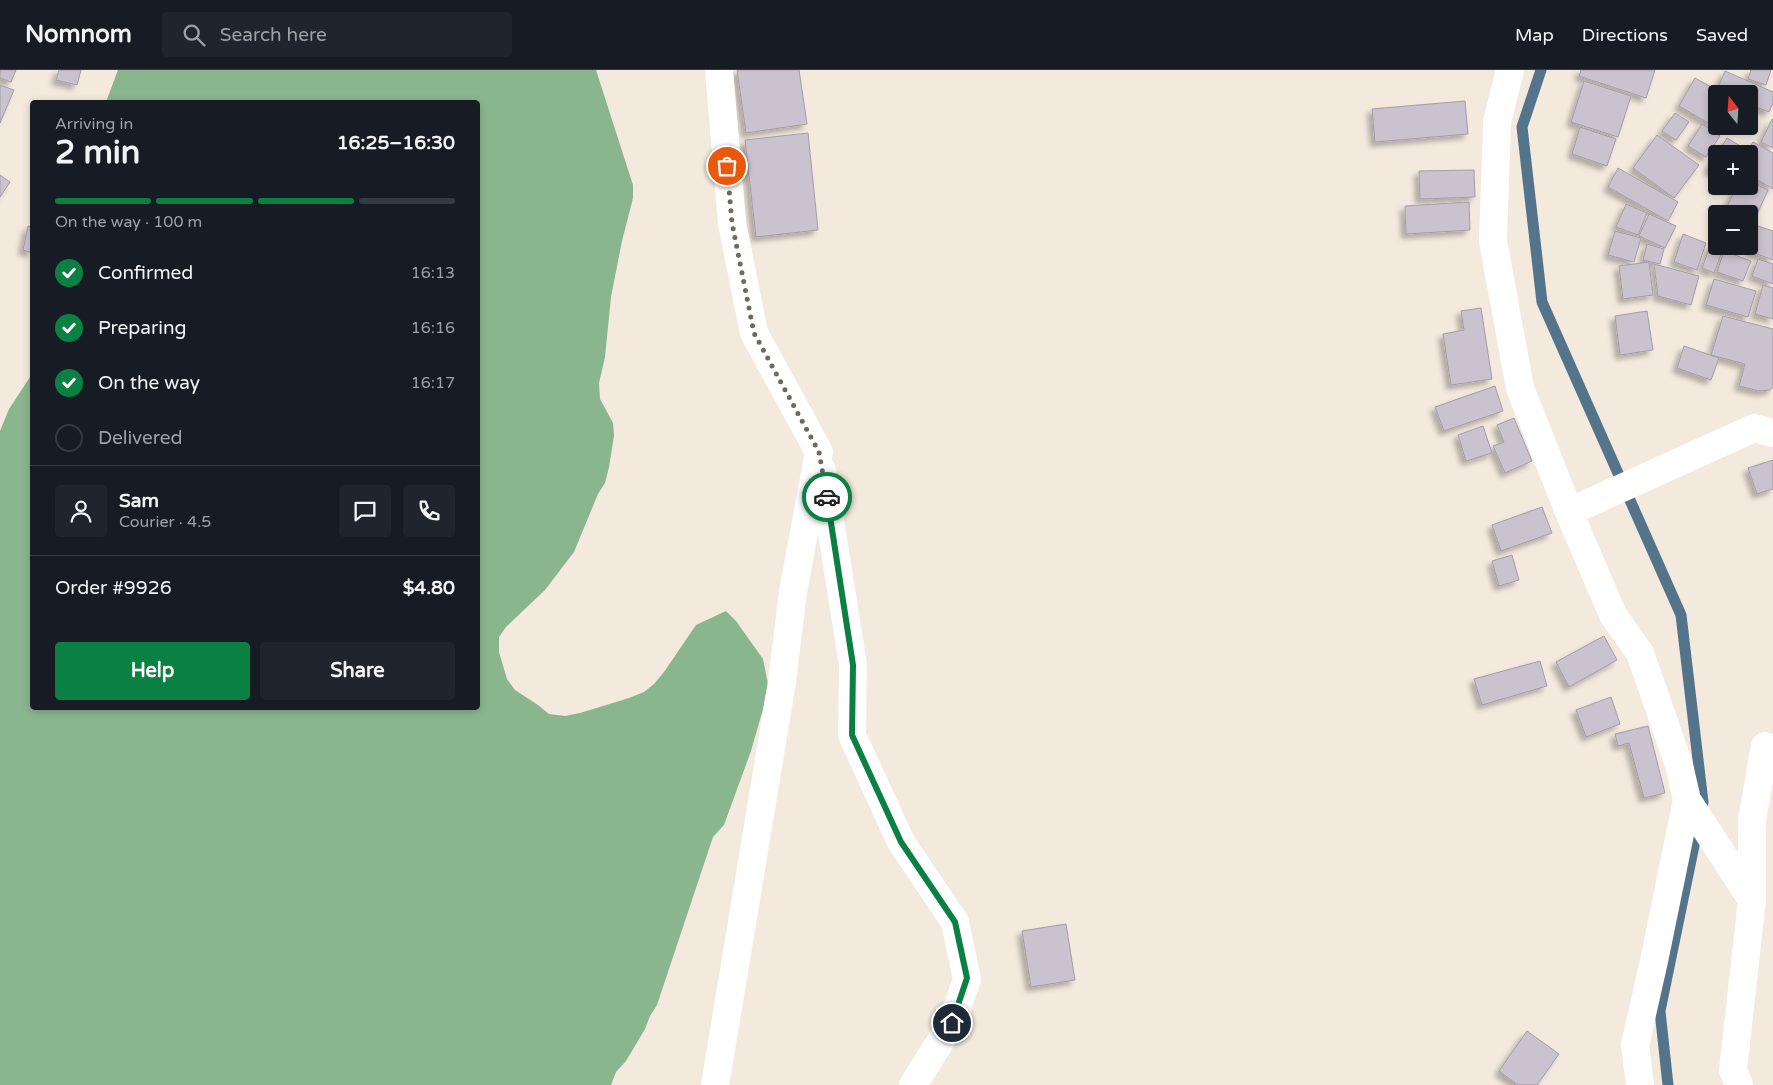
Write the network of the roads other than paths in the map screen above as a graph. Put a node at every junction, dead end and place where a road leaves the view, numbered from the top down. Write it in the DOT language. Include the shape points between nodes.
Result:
graph roads {
  1 [pos="719,70"];
  2 [pos="1510,70"];
  3 [pos="1764,430"];
  4 [pos="819,452"];
  5 [pos="1569,512"];
  6 [pos="1765,746"];
  7 [pos="1687,800"];
  8 [pos="1752,900"];
  9 [pos="715,1085"];
  10 [pos="913,1085"];
  11 [pos="1640,1085"];
  12 [pos="1739,1085"];
  1 -- 4 [label="street" via="732,223 754,333"];
  2 -- 5 [label="street" via="1497,122 1493,240 1520,388"];
  3 -- 5 [label="street"];
  4 -- 9 [label="street" via="793,592 782,682"];
  4 -- 10 [label="street" via="853,665 852,735 901,842 955,922 967,978 952,1023"];
  5 -- 7 [label="street" via="1613,615 1640,653 1679,765"];
  6 -- 8 [label="street" via="1752,820"];
  7 -- 8 [label="street"];
  7 -- 11 [label="street" via="1635,1044"];
  8 -- 12 [label="street" via="1733,1070"];
}
